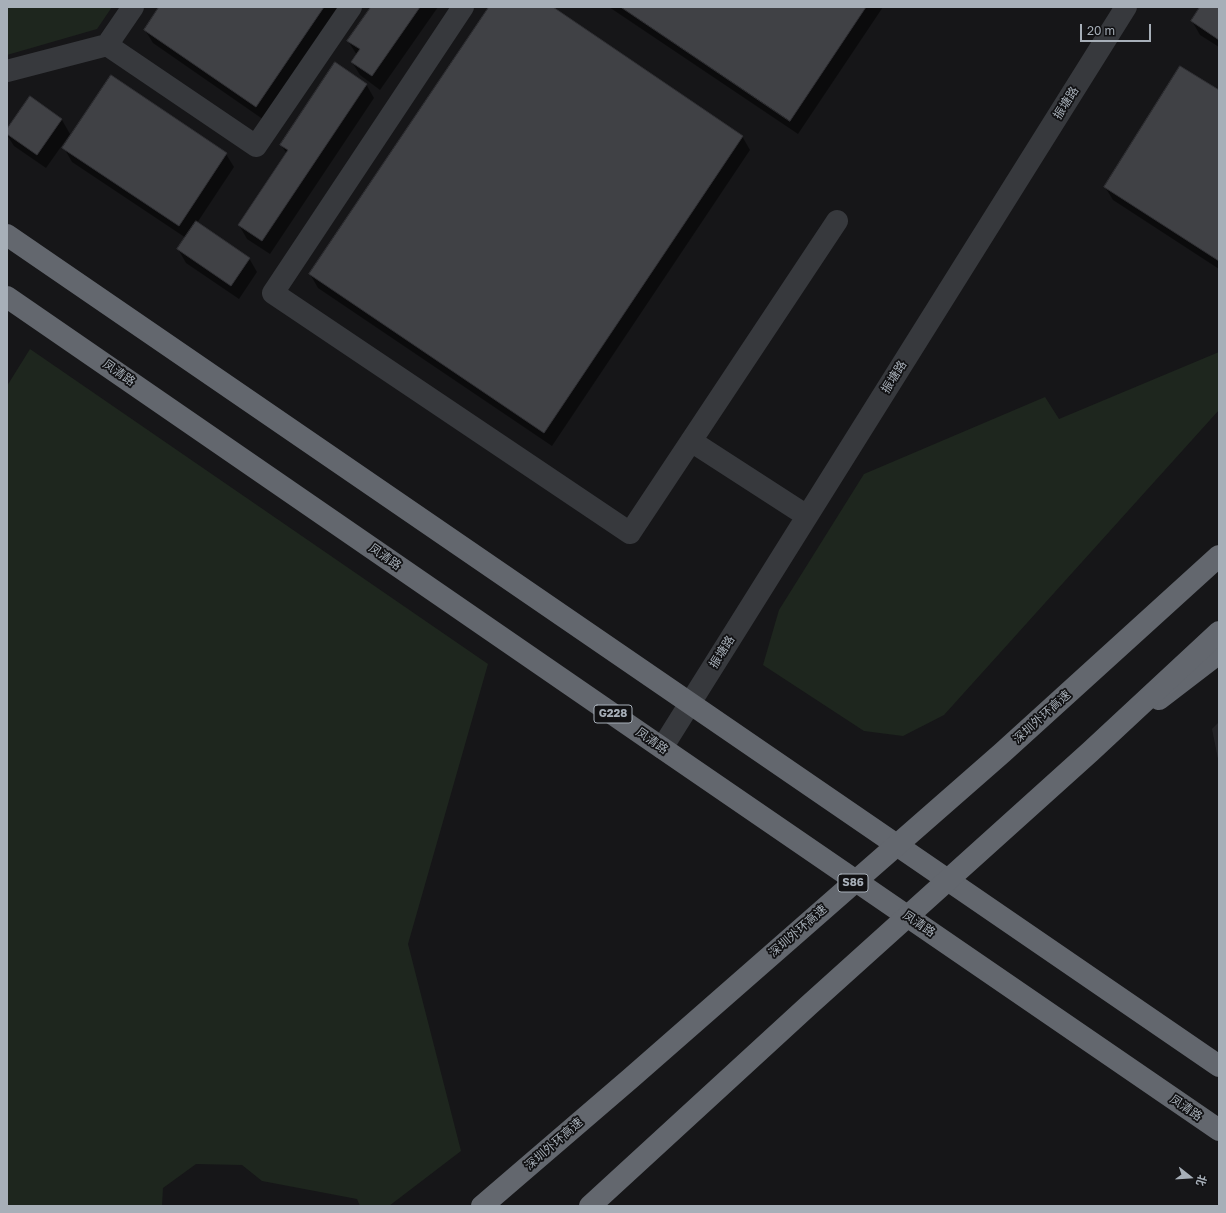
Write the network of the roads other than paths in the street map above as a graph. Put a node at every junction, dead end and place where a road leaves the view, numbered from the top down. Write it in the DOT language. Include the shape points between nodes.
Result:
graph roads {
  1 [pos="133,7"];
  2 [pos="351,7"];
  3 [pos="463,7"];
  4 [pos="1126,7"];
  5 [pos="107,45"];
  6 [pos="7,71"];
  7 [pos="837,221"];
  8 [pos="7,235"];
  9 [pos="7,297"];
  10 [pos="691,441"];
  11 [pos="807,516"];
  12 [pos="1219,556"];
  13 [pos="1219,632"];
  14 [pos="1219,653"];
  15 [pos="690,703"];
  16 [pos="662,748"];
  17 [pos="1090,752"];
  18 [pos="1219,1066"];
  19 [pos="1219,1130"];
  20 [pos="482,1206"];
  21 [pos="590,1206"];
  1 -- 5 [label="street"];
  2 -- 5 [label="street" via="256,146"];
  3 -- 10 [label="street" via="273,293 630,533"];
  4 -- 11 [label="street, 振塘路"];
  5 -- 6 [label="street"];
  7 -- 10 [label="street"];
  8 -- 15 [label="highway"];
  9 -- 16 [label="highway, 凤清路 / G228"];
  10 -- 11 [label="street"];
  11 -- 15 [label="street, 振塘路"];
  12 -- 20 [label="highway, 深圳外环高速 / S86, bridge" via="1002,752"];
  13 -- 17 [label="highway, bridge"];
  14 -- 17 [label="highway, bridge"];
  15 -- 16 [label="street, 振塘路"];
  15 -- 18 [label="highway"];
  16 -- 19 [label="highway, 凤清路 / G228"];
  17 -- 21 [label="highway, bridge"];
}
